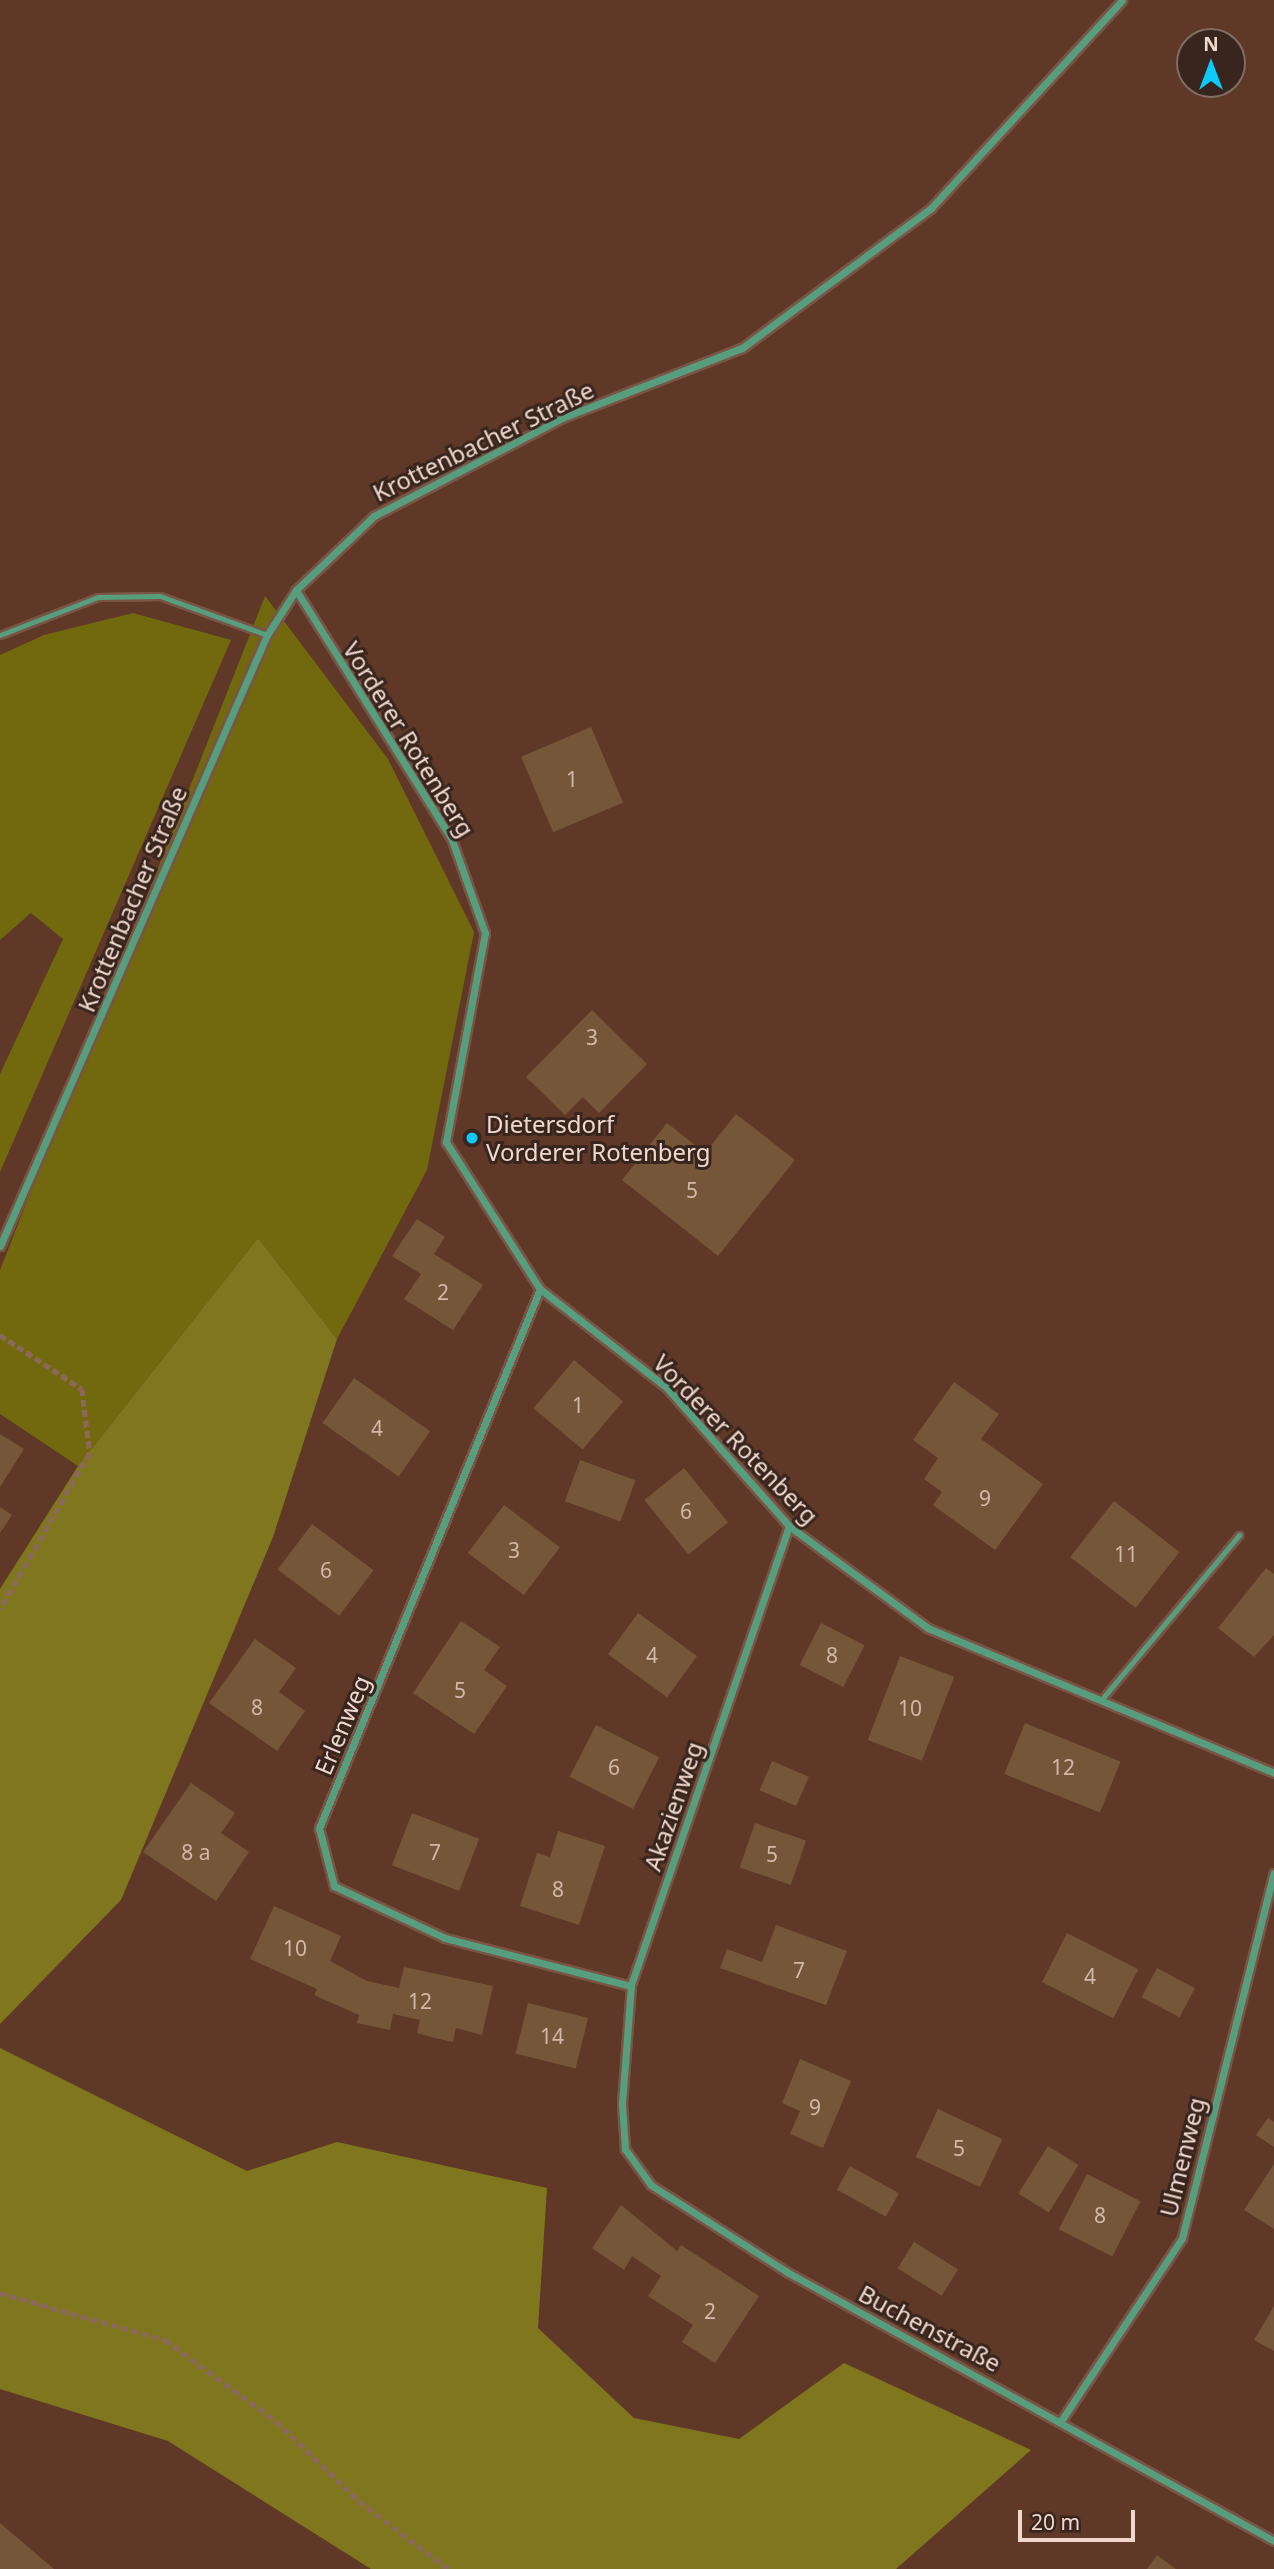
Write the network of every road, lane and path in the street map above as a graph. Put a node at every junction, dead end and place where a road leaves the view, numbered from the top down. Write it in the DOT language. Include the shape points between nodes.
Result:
graph roads {
  1 [pos="1122,0"];
  2 [pos="296,590"];
  3 [pos="0,635"];
  4 [pos="267,635"];
  5 [pos="0,1246"];
  6 [pos="540,1289"];
  7 [pos="0,1335"];
  8 [pos="789,1526"];
  9 [pos="1239,1535"];
  10 [pos="0,1610"];
  11 [pos="1102,1699"];
  12 [pos="1274,1773"];
  13 [pos="1274,1873"];
  14 [pos="631,1986"];
  15 [pos="622,2104"];
  16 [pos="0,2293"];
  17 [pos="1061,2420"];
  18 [pos="1274,2541"];
  19 [pos="448,2569"];
  1 -- 2 [label="street, Krottenbacher Straße" via="931,208 742,348 562,418 374,516"];
  2 -- 4 [label="street, Krottenbacher Straße"];
  2 -- 6 [label="street, Vorderer Rotenberg" via="452,840 485,933 446,1142"];
  3 -- 4 [label="lane" via="98,597 160,596"];
  4 -- 5 [label="street, Krottenbacher Straße"];
  6 -- 8 [label="street, Vorderer Rotenberg" via="667,1388"];
  6 -- 14 [label="street, Erlenweg" via="319,1828 334,1886 445,1938"];
  7 -- 10 [label="path" via="82,1389 90,1453"];
  8 -- 11 [label="street, Vorderer Rotenberg" via="928,1628"];
  8 -- 14 [label="street, Akazienweg"];
  9 -- 11 [label="lane"];
  11 -- 12 [label="street, Vorderer Rotenberg"];
  13 -- 17 [label="street, Ulmenweg" via="1182,2238"];
  14 -- 15 [label="street, Akazienweg"];
  15 -- 17 [label="street, Buchenstraße" via="625,2149 651,2185 787,2272"];
  16 -- 19 [label="path" via="166,2340 276,2420 359,2501"];
  17 -- 18 [label="street, Buchenstraße"];
}
